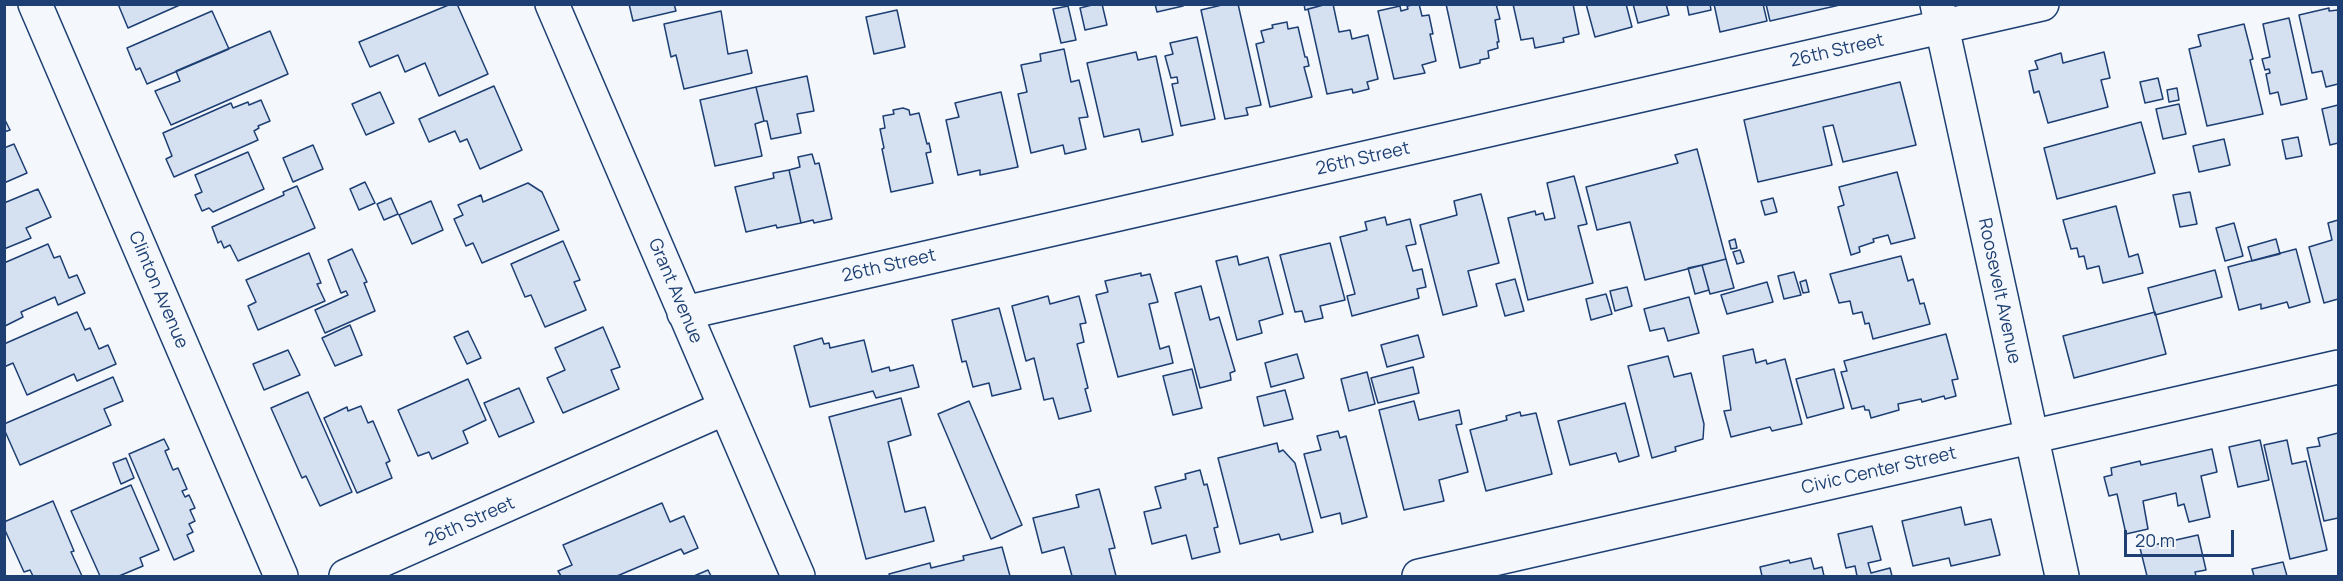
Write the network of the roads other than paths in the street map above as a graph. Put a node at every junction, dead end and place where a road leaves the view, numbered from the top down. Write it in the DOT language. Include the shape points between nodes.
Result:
graph roads {
  1 [pos="35,4"];
  2 [pos="552,4"];
  3 [pos="2042,4"];
  4 [pos="1940,16"];
  5 [pos="684,313"];
  6 [pos="2338,367"];
  7 [pos="725,408"];
  8 [pos="2031,437"];
  9 [pos="281,576"];
  10 [pos="346,576"];
  11 [pos="798,576"];
  12 [pos="1419,576"];
  13 [pos="2062,576"];
  1 -- 9 [label="street, Clinton Avenue"];
  2 -- 5 [label="street, Grant Avenue"];
  3 -- 4 [label="street, 26th Street"];
  4 -- 5 [label="street, 26th Street"];
  4 -- 8 [label="street, Roosevelt Avenue"];
  5 -- 7 [label="street, Grant Avenue"];
  6 -- 8 [label="street, Civic Center Street"];
  7 -- 10 [label="street, 26th Street"];
  7 -- 11 [label="street, Grant Avenue"];
  8 -- 12 [label="street, Civic Center Street"];
  8 -- 13 [label="street, Roosevelt Avenue"];
}
